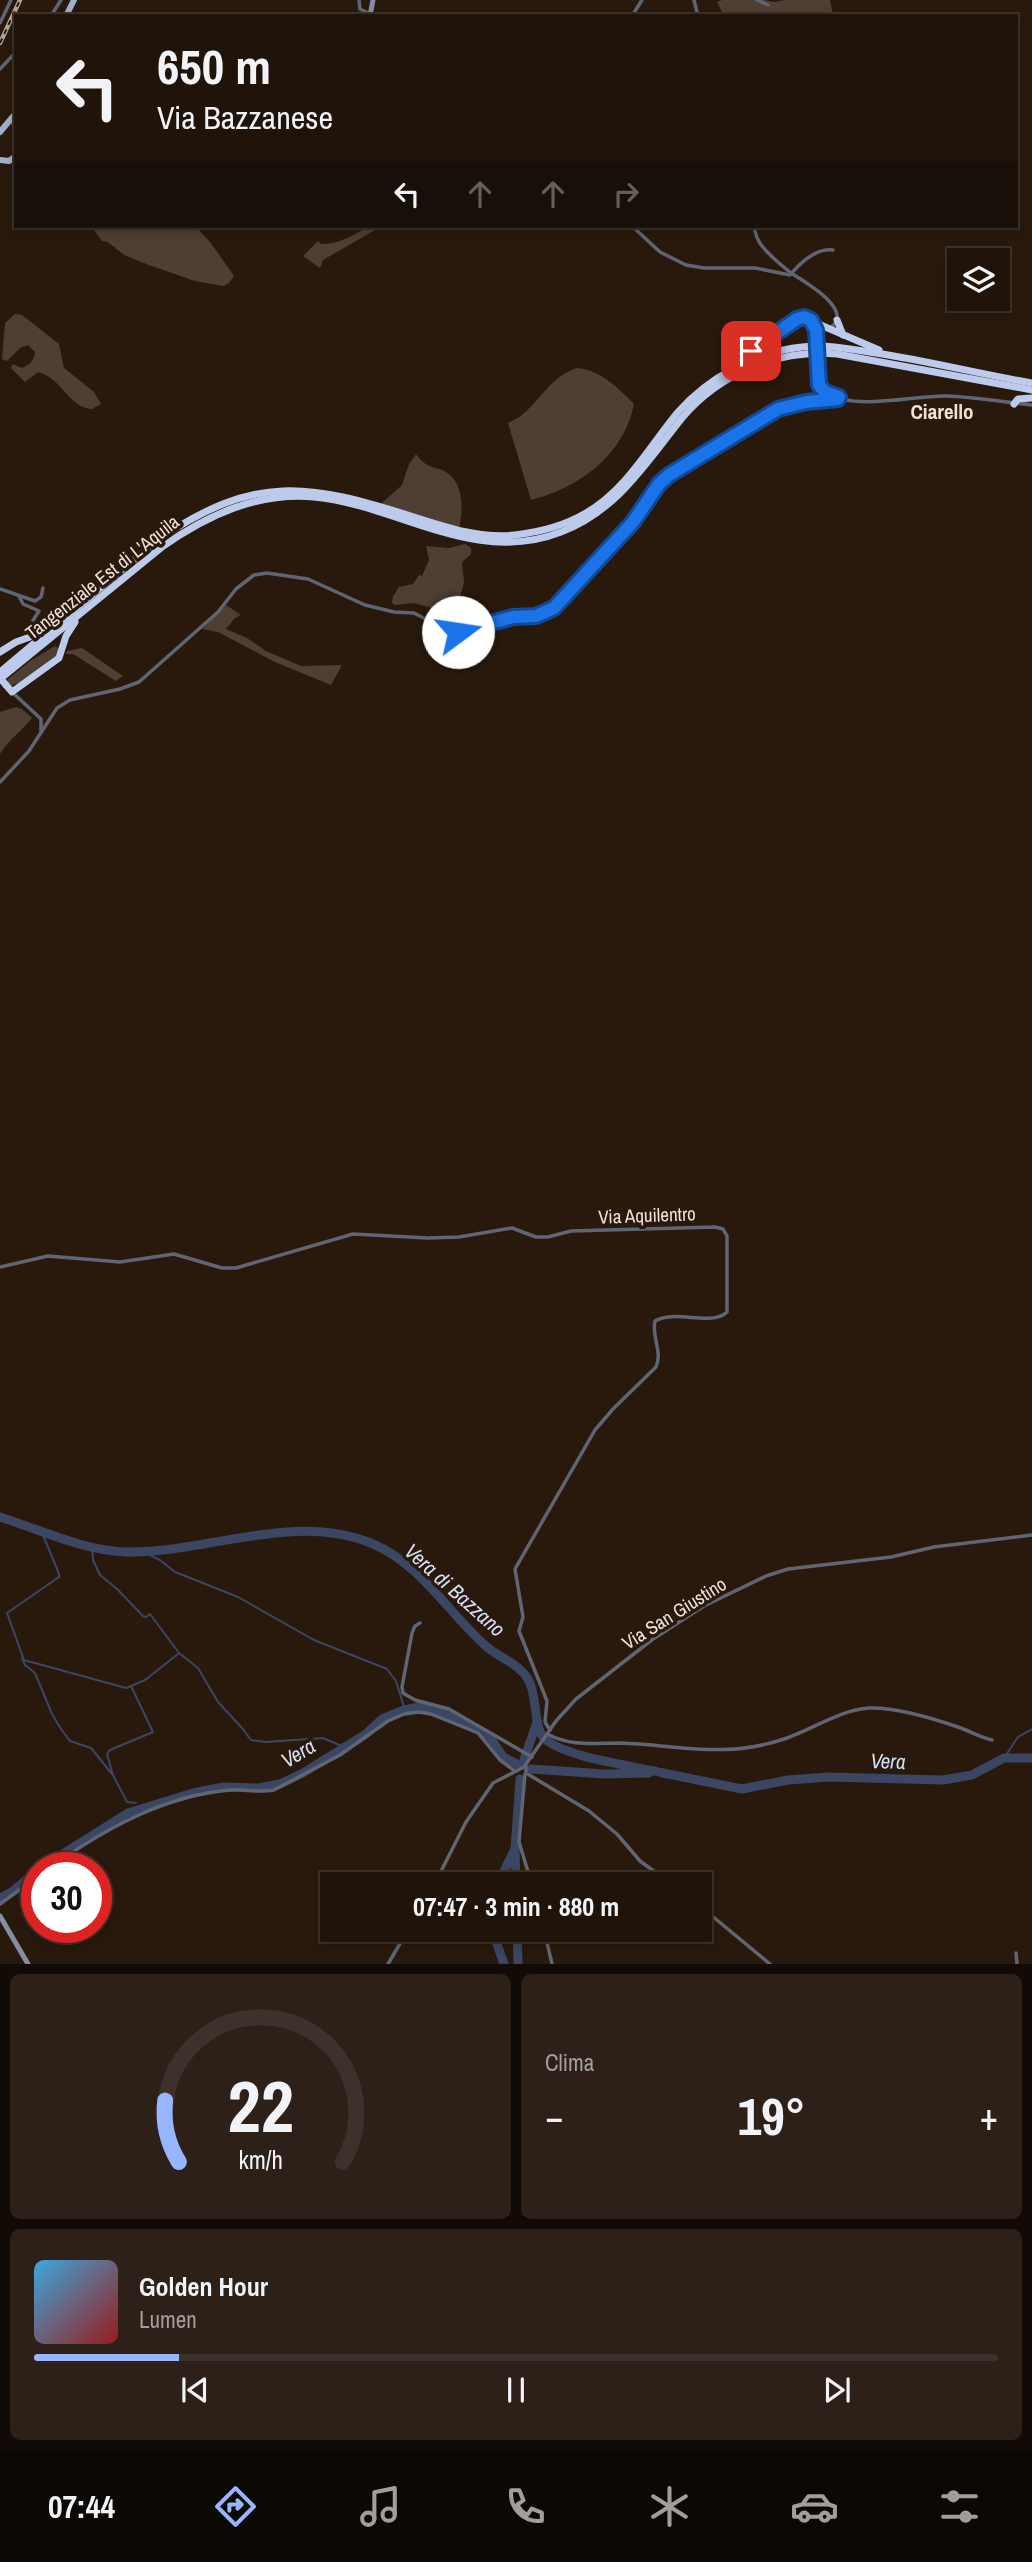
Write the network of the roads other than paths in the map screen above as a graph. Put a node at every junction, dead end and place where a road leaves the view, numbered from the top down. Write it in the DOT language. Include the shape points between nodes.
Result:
graph roads {
  1 [pos="11,0"];
  2 [pos="359,0"];
  3 [pos="757,0"];
  4 [pos="768,5"];
  5 [pos="368,14"];
  6 [pos="0,23"];
  7 [pos="14,54"];
  8 [pos="0,69"];
  9 [pos="14,116"];
  10 [pos="0,133"];
  11 [pos="634,228"];
  12 [pos="755,228"];
  13 [pos="833,250"];
  14 [pos="792,273"];
  15 [pos="811,320"];
  16 [pos="836,320"];
  17 [pos="829,328"];
  18 [pos="844,336"];
  19 [pos="815,337"];
  20 [pos="893,356"];
  21 [pos="711,383"];
  22 [pos="1032,383"];
  23 [pos="1032,390"];
  24 [pos="839,397"];
  25 [pos="1032,398"];
  26 [pos="1014,404"];
  27 [pos="1032,405"];
  28 [pos="43,588"];
  29 [pos="0,589"];
  30 [pos="19,596"];
  31 [pos="84,611"];
  32 [pos="54,628"];
  33 [pos="25,633"];
  34 [pos="12,644"];
  35 [pos="61,650"];
  36 [pos="0,652"];
  37 [pos="27,657"];
  38 [pos="17,658"];
  39 [pos="0,672"];
  40 [pos="2,681"];
  41 [pos="12,692"];
  42 [pos="41,731"];
  43 [pos="0,782"];
  44 [pos="0,1267"];
  45 [pos="1032,1535"];
  46 [pos="420,1623"];
  47 [pos="546,1736"];
  48 [pos="992,1740"];
  49 [pos="528,1755"];
  50 [pos="526,1766"];
  51 [pos="517,1770"];
  52 [pos="526,1773"];
  53 [pos="74,1852"];
  54 [pos="441,1872"];
  55 [pos="528,1872"];
  56 [pos="655,1872"];
  57 [pos="21,1889"];
  58 [pos="0,1904"];
  59 [pos="0,1916"];
  60 [pos="712,1916"];
  61 [pos="401,1942"];
  62 [pos="547,1942"];
  63 [pos="1016,1953"];
  64 [pos="28,1964"];
  65 [pos="388,1964"];
  66 [pos="552,1964"];
  67 [pos="770,1964"];
  68 [pos="1017,1964"];
  1 -- 6 [label="street"];
  2 -- 5 [label="street" via="360,9"];
  3 -- 4 [label="street"];
  7 -- 8 [label="street"];
  9 -- 10 [label="main road"];
  11 -- 14 [label="street" via="660,252 686,265"];
  12 -- 14 [label="street" via="761,245"];
  13 -- 14 [label="street" via="821,251"];
  14 -- 16 [label="street" via="824,294"];
  15 -- 17 [label="highway"];
  15 -- 19 [label="highway"];
  15 -- 21 [label="highway" via="797,319"];
  16 -- 17 [label="street"];
  16 -- 18 [label="highway"];
  17 -- 18 [label="highway"];
  17 -- 19 [label="street" via="819,329"];
  18 -- 20 [label="highway"];
  19 -- 24 [label="street, bridge" via="820,388"];
  20 -- 21 [label="highway, Tangenziale Est di L'Aquila" via="837,347 800,347 751,360"];
  20 -- 22 [label="highway, Tangenziale Est di L'Aquila"];
  21 -- 32 [label="highway, Tangenziale Est di L'Aquila" via="679,412 609,496 558,526 510,536 483,535 316,491 247,496 215,506 175,528"];
  23 -- 31 [label="highway, Tangenziale Est di L'Aquila" via="837,354 774,359 711,391 683,417 614,500 587,521 559,533 508,543 481,541 316,498 249,502 190,527"];
  24 -- 26 [label="street" via="881,402 944,396"];
  24 -- 42 [label="street" via="778,409 669,475 633,522 545,613 458,632 415,613 365,605 308,579 254,575 139,682 70,700 54,711"];
  25 -- 26 [label="highway"];
  26 -- 27 [label="street"];
  28 -- 30 [label="street" via="37,601"];
  29 -- 30 [label="street"];
  30 -- 33 [label="street" via="23,604 39,611"];
  31 -- 35 [label="highway" via="68,631"];
  31 -- 37 [label="highway, Tangenziale Est di L'Aquila"];
  32 -- 34 [label="highway"];
  32 -- 38 [label="highway, Tangenziale Est di L'Aquila"];
  34 -- 36 [label="highway"];
  34 -- 38 [label="highway" via="21,646"];
  35 -- 37 [label="highway" via="53,643"];
  35 -- 41 [label="highway" via="59,658"];
  37 -- 40 [label="highway, Tangenziale Est di L'Aquila"];
  38 -- 39 [label="highway, Tangenziale Est di L'Aquila"];
  40 -- 41 [label="highway"];
  41 -- 42 [label="street" via="41,719"];
  42 -- 43 [label="street"];
  44 -- 47 [label="street, Via Aquilentro" via="48,1256 120,1262 174,1254 236,1269 353,1234 459,1237 512,1228 536,1237 665,1227 725,1231 727,1312 721,1317 655,1321 658,1364 595,1430 515,1569 523,1616 519,1631 547,1701"];
  45 -- 47 [label="street, Via San Giustino" via="800,1567 766,1576 704,1606 653,1639 576,1699"];
  46 -- 49 [label="street" via="414,1628 403,1693 449,1709"];
  47 -- 48 [label="street" via="580,1745 728,1750 786,1739 852,1711 885,1709"];
  47 -- 49 [label="street, Via San Giustino"];
  49 -- 50 [label="street, Via San Giustino"];
  50 -- 51 [label="street, Via San Giustino"];
  50 -- 52 [label="street"];
  51 -- 53 [label="street" via="500,1760 478,1733 431,1714 404,1714 274,1790 231,1790 188,1799 112,1828"];
  51 -- 54 [label="street, Via San Giustino" via="495,1781 483,1795"];
  52 -- 55 [label="street" via="519,1842"];
  52 -- 56 [label="street" via="590,1811"];
  57 -- 58 [label="street"];
  59 -- 64 [label="main road"];
  60 -- 67 [label="street"];
  61 -- 65 [label="street"];
  62 -- 66 [label="street"];
  63 -- 68 [label="street"];
}
